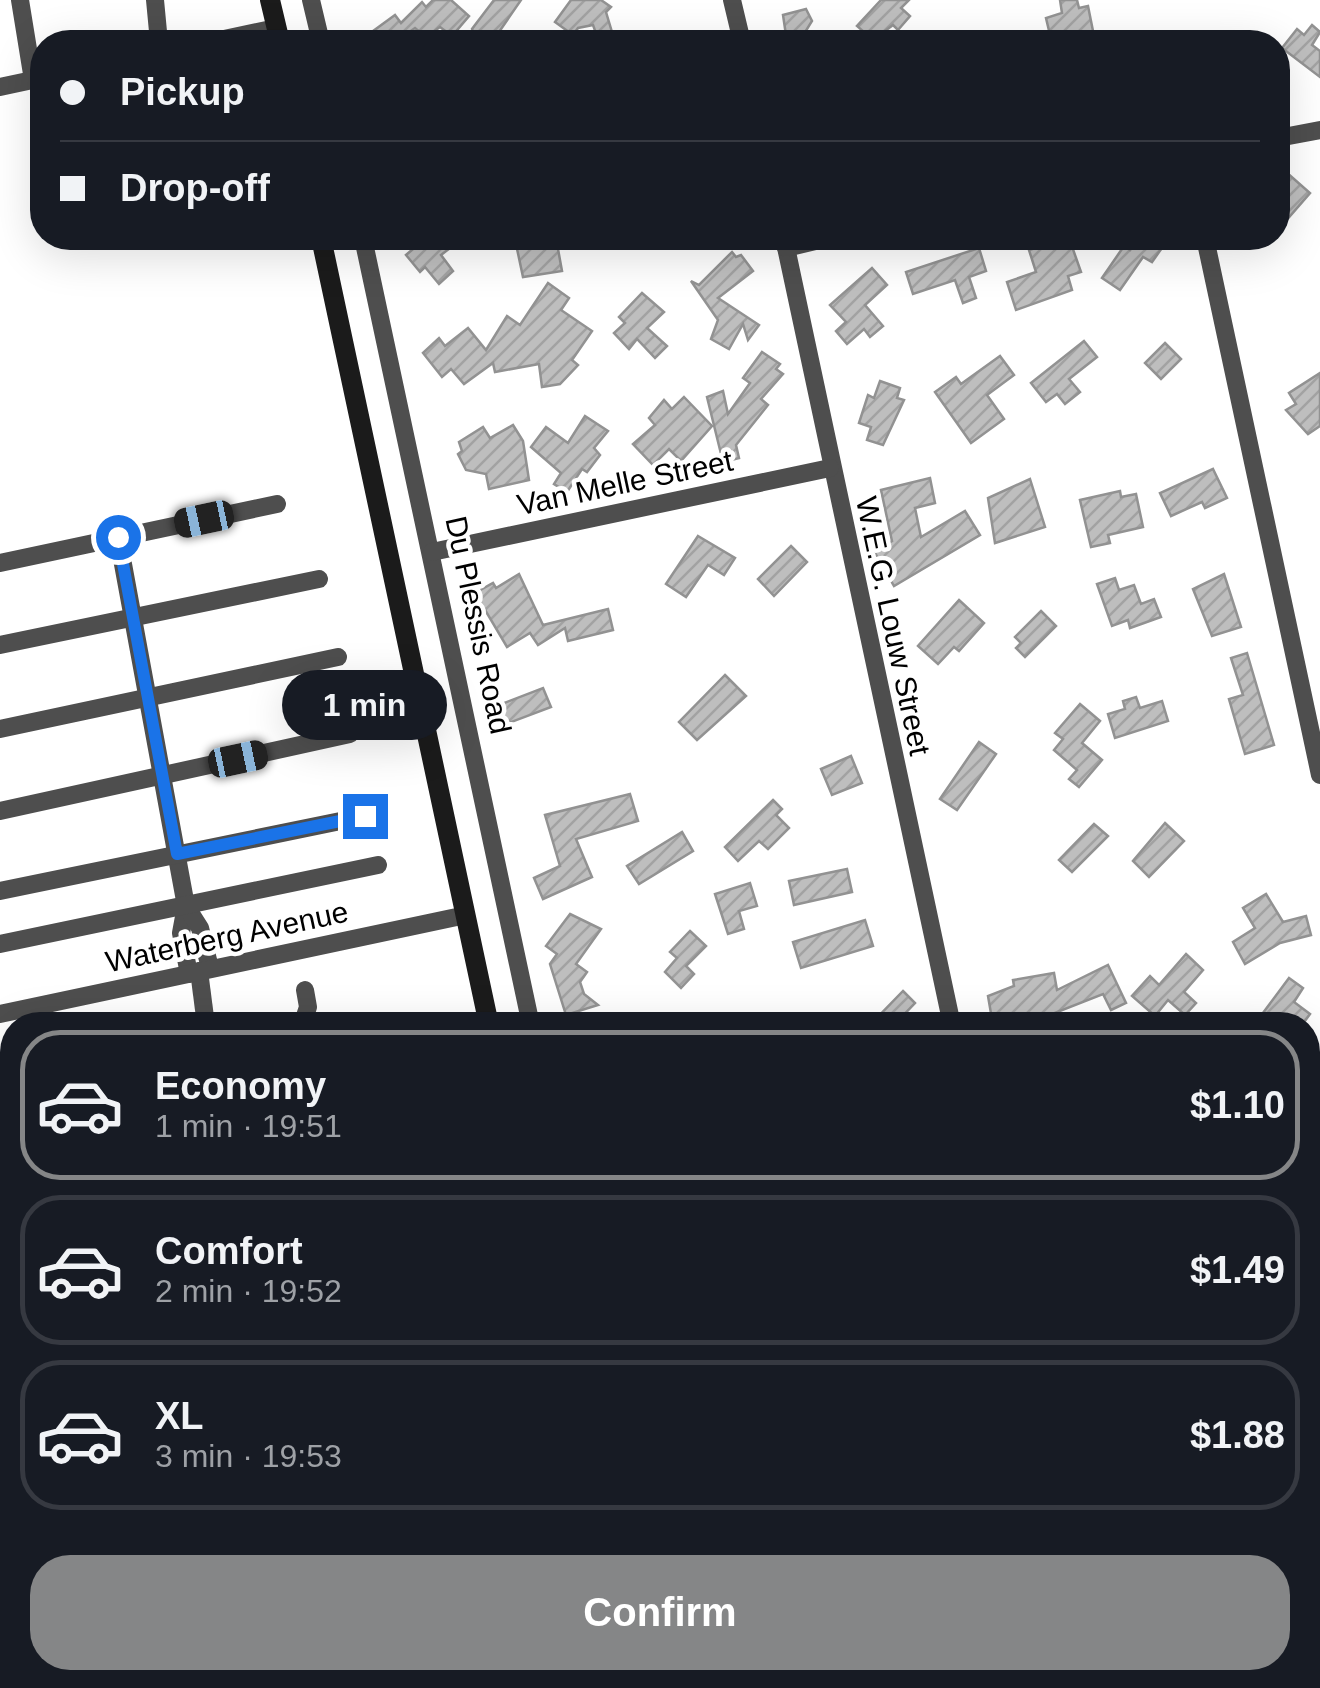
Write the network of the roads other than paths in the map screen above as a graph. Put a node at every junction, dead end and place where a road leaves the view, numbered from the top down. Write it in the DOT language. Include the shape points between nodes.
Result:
graph roads {
  1 [pos="20,0"];
  2 [pos="156,0"];
  3 [pos="270,0"];
  4 [pos="312,0"];
  5 [pos="732,0"];
  6 [pos="158,30"];
  7 [pos="277,30"];
  8 [pos="318,30"];
  9 [pos="739,30"];
  10 [pos="30,44"];
  11 [pos="30,81"];
  12 [pos="0,88"];
  13 [pos="1320,130"];
  14 [pos="1290,136"];
  15 [pos="324,250"];
  16 [pos="367,250"];
  17 [pos="786,250"];
  18 [pos="1208,250"];
  19 [pos="830,468"];
  20 [pos="276,504"];
  21 [pos="118,537"];
  22 [pos="432,552"];
  23 [pos="0,563"];
  24 [pos="319,579"];
  25 [pos="134,618"];
  26 [pos="0,645"];
  27 [pos="338,658"];
  28 [pos="149,698"];
  29 [pos="0,728"];
  30 [pos="350,734"];
  31 [pos="163,775"];
  32 [pos="1320,775"];
  33 [pos="0,811"];
  34 [pos="365,816"];
  35 [pos="177,854"];
  36 [pos="378,865"];
  37 [pos="0,892"];
  38 [pos="186,906"];
  39 [pos="466,915"];
  40 [pos="0,944"];
  41 [pos="200,971"];
  42 [pos="304,990"];
  43 [pos="9,1012"];
  44 [pos="205,1012"];
  45 [pos="306,1012"];
  46 [pos="486,1012"];
  47 [pos="528,1012"];
  48 [pos="949,1012"];
  1 -- 10 [label="street"];
  2 -- 6 [label="street"];
  3 -- 7 [label="street"];
  4 -- 8 [label="street"];
  5 -- 9 [label="street"];
  11 -- 12 [label="street"];
  13 -- 14 [label="street"];
  15 -- 39 [label="street"];
  16 -- 22 [label="street, Du Plessis Road"];
  17 -- 19 [label="street, W.E.G. Louw Street"];
  18 -- 32 [label="street"];
  19 -- 22 [label="street, Van Melle Street"];
  19 -- 48 [label="street, W.E.G. Louw Street"];
  20 -- 21 [label="street"];
  21 -- 23 [label="street"];
  21 -- 25 [label="street"];
  22 -- 47 [label="street, Du Plessis Road"];
  24 -- 25 [label="street"];
  25 -- 26 [label="street"];
  25 -- 28 [label="street"];
  27 -- 28 [label="street"];
  28 -- 29 [label="street"];
  28 -- 31 [label="street"];
  30 -- 31 [label="street"];
  31 -- 33 [label="street"];
  31 -- 35 [label="street"];
  34 -- 35 [label="street"];
  35 -- 37 [label="street"];
  35 -- 38 [label="street"];
  36 -- 38 [label="street"];
  38 -- 40 [label="street"];
  38 -- 41 [label="street" via="181,933"];
  39 -- 41 [label="street, Waterberg Avenue"];
  39 -- 46 [label="street"];
  41 -- 43 [label="street, Waterberg Avenue"];
  41 -- 44 [label="street"];
  42 -- 45 [label="street"];
}
